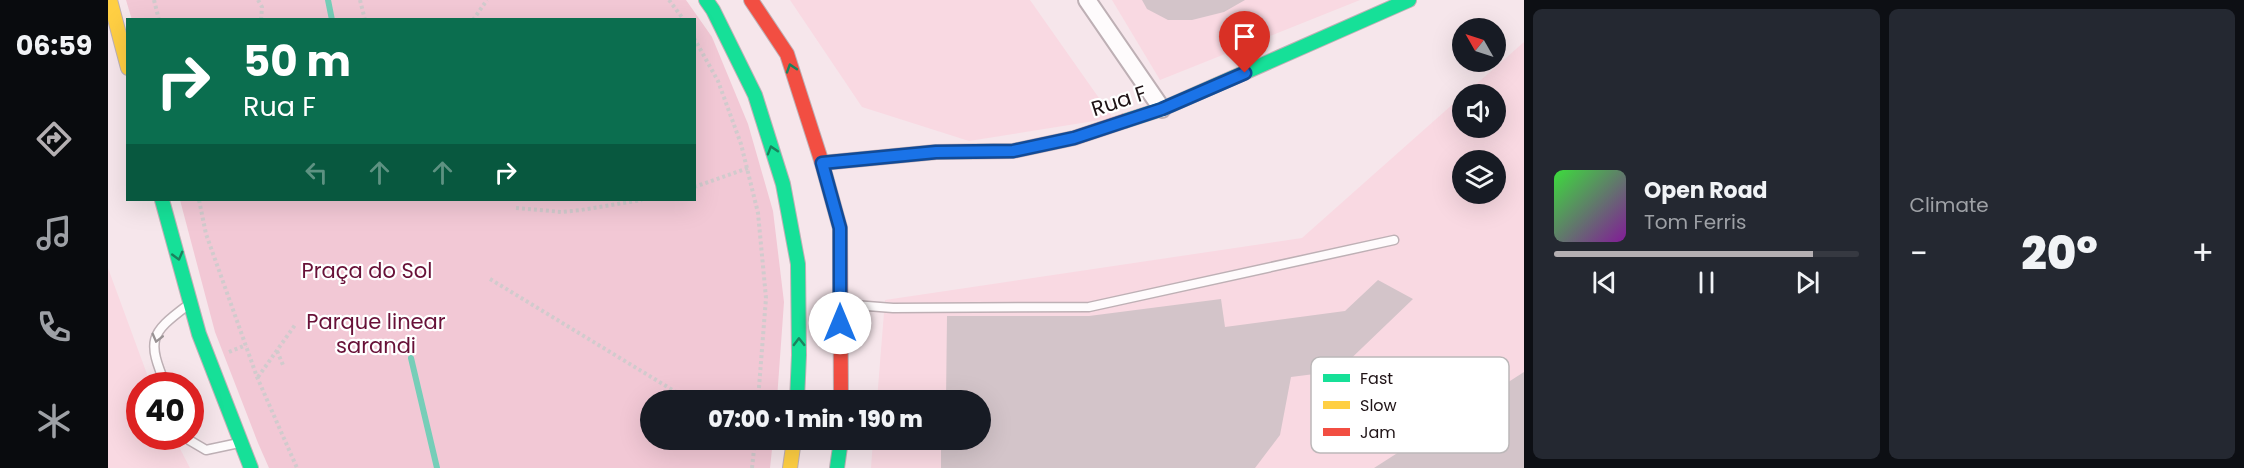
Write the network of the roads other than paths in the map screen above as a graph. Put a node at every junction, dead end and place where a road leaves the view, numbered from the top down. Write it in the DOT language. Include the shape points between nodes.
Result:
graph roads {
  1 [pos="110,0"];
  2 [pos="706,0"];
  3 [pos="751,0"];
  4 [pos="1087,0"];
  5 [pos="1409,0"];
  6 [pos="126,60"];
  7 [pos="1162,109"];
  8 [pos="822,163"];
  9 [pos="162,201"];
  10 [pos="1394,240"];
  11 [pos="191,303"];
  12 [pos="840,304"];
  13 [pos="160,372"];
  14 [pos="797,390"];
  15 [pos="841,390"];
  16 [pos="240,443"];
  17 [pos="204,449"];
  18 [pos="793,450"];
  19 [pos="840,450"];
  20 [pos="251,468"];
  21 [pos="790,468"];
  22 [pos="837,468"];
  1 -- 6 [label="street"];
  14 -- 2 [label="street, one-way" via="798,264 783,184 755,95"];
  8 -- 3 [label="street, one-way" via="786,54"];
  4 -- 7 [label="street"];
  5 -- 7 [label="street, Rua F"];
  7 -- 8 [label="street, Rua F" via="1074,138 1013,151 936,152"];
  8 -- 12 [label="street" via="840,228"];
  9 -- 11 [label="street, one-way"];
  10 -- 12 [label="lane" via="1089,307 893,308"];
  11 -- 13 [label="lane, one-way" via="162,325 155,338 155,359"];
  11 -- 16 [label="street"];
  12 -- 15 [label="street"];
  16 -- 17 [label="lane"];
  16 -- 20 [label="street"];
  18 -- 21 [label="street"];
  19 -- 22 [label="street"];
}
